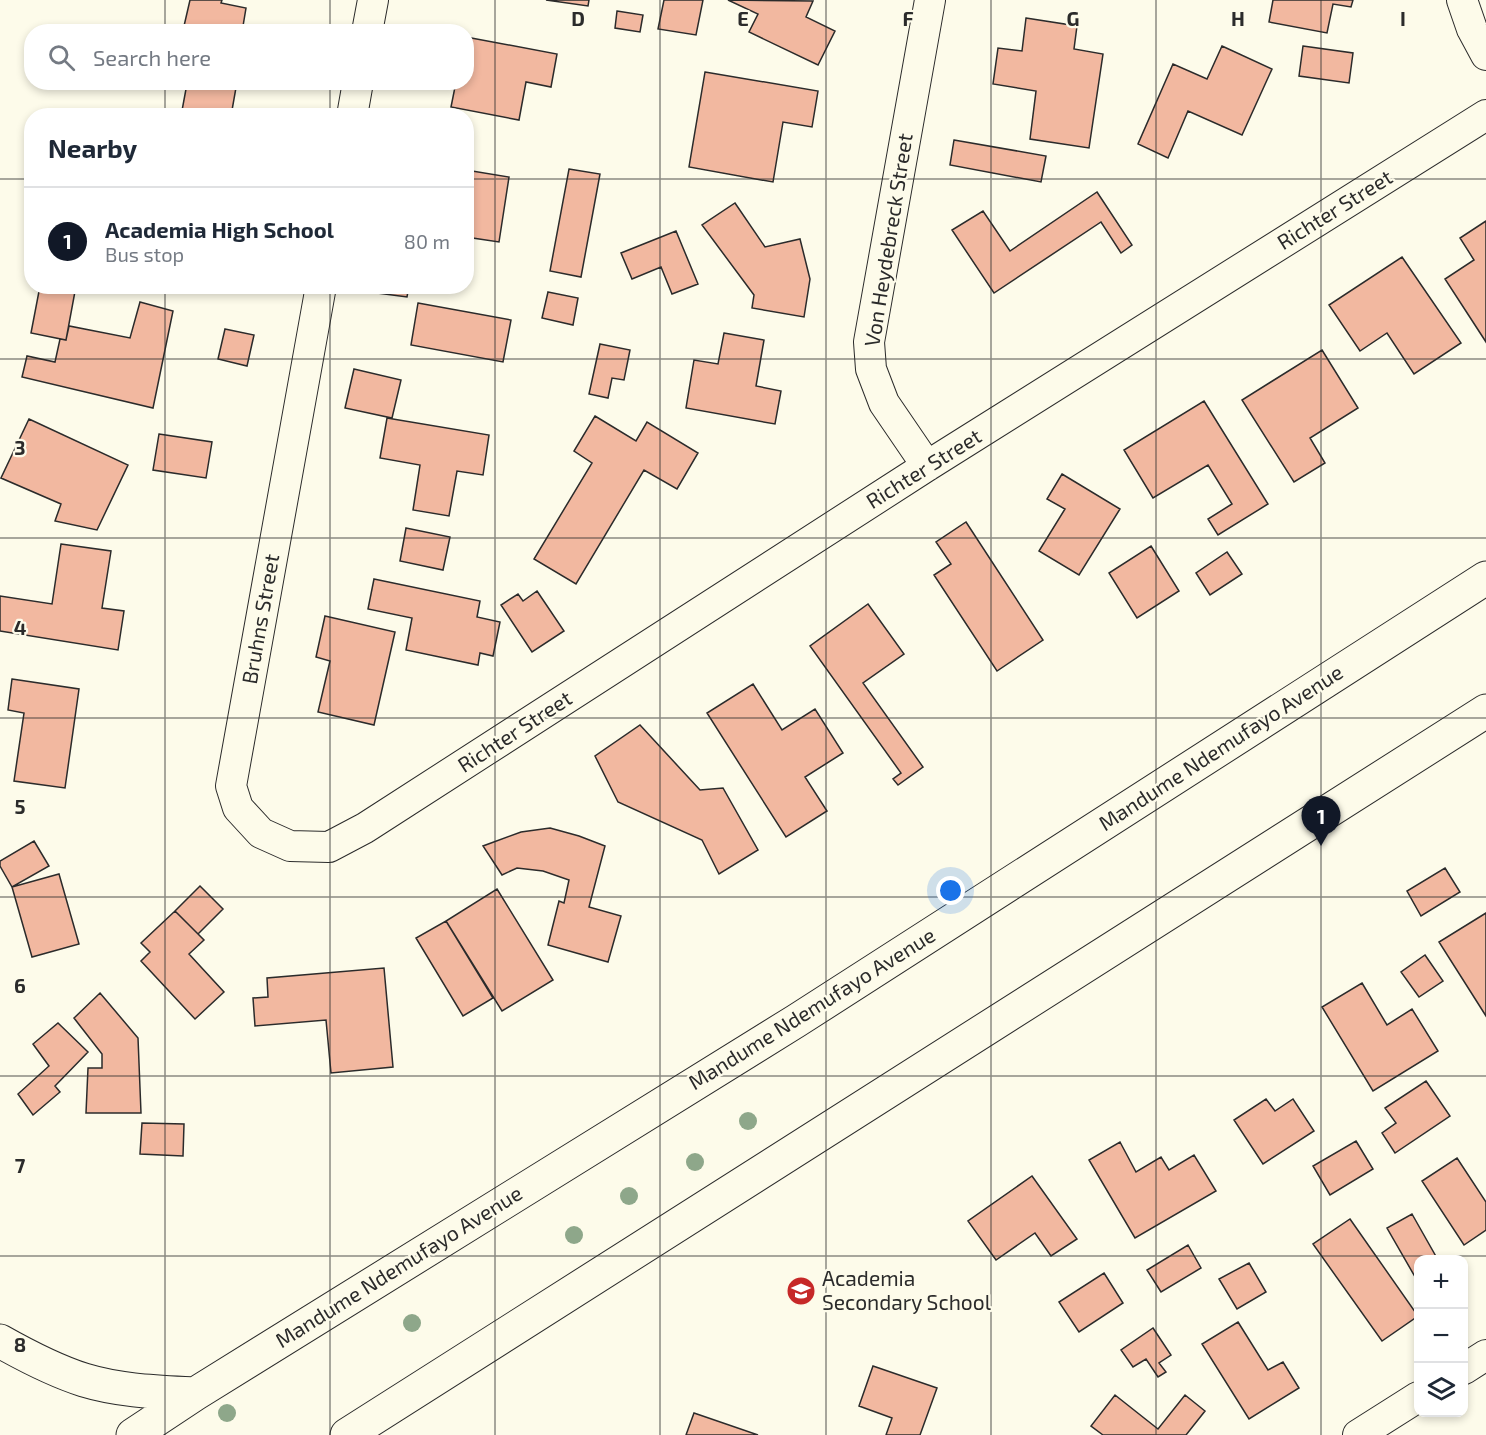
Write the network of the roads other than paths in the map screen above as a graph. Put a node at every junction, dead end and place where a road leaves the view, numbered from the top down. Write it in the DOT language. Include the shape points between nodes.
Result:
graph roads {
  1 [pos="373,0"];
  2 [pos="930,0"];
  3 [pos="1462,0"];
  4 [pos="368,24"];
  5 [pos="1486,55"];
  6 [pos="357,90"];
  7 [pos="353,108"];
  8 [pos="1486,115"];
  9 [pos="320,294"];
  10 [pos="927,466"];
  11 [pos="1486,578"];
  12 [pos="1486,711"];
  13 [pos="365,828"];
  14 [pos="0,1341"];
  15 [pos="1486,1355"];
  16 [pos="1468,1366"];
  17 [pos="195,1394"];
  18 [pos="1414,1400"];
  19 [pos="134,1435"];
  20 [pos="347,1435"];
  21 [pos="1358,1435"];
  1 -- 4 [label="street"];
  2 -- 10 [label="street, Von Heydebreck Street" via="869,342 871,369 884,403"];
  3 -- 5 [label="street"];
  6 -- 7 [label="street"];
  8 -- 10 [label="street, Richter Street"];
  9 -- 13 [label="street, Bruhns Street" via="231,786 238,808 261,833 290,846 329,847"];
  10 -- 13 [label="street, Richter Street"];
  11 -- 17 [label="main road, Mandume Ndemufayo Avenue" via="806,1014"];
  12 -- 20 [label="main road"];
  14 -- 17 [label="main road" via="84,1380 141,1392"];
  15 -- 16 [label="street"];
  17 -- 19 [label="main road, Mandume Ndemufayo Avenue"];
  18 -- 21 [label="street"];
}
